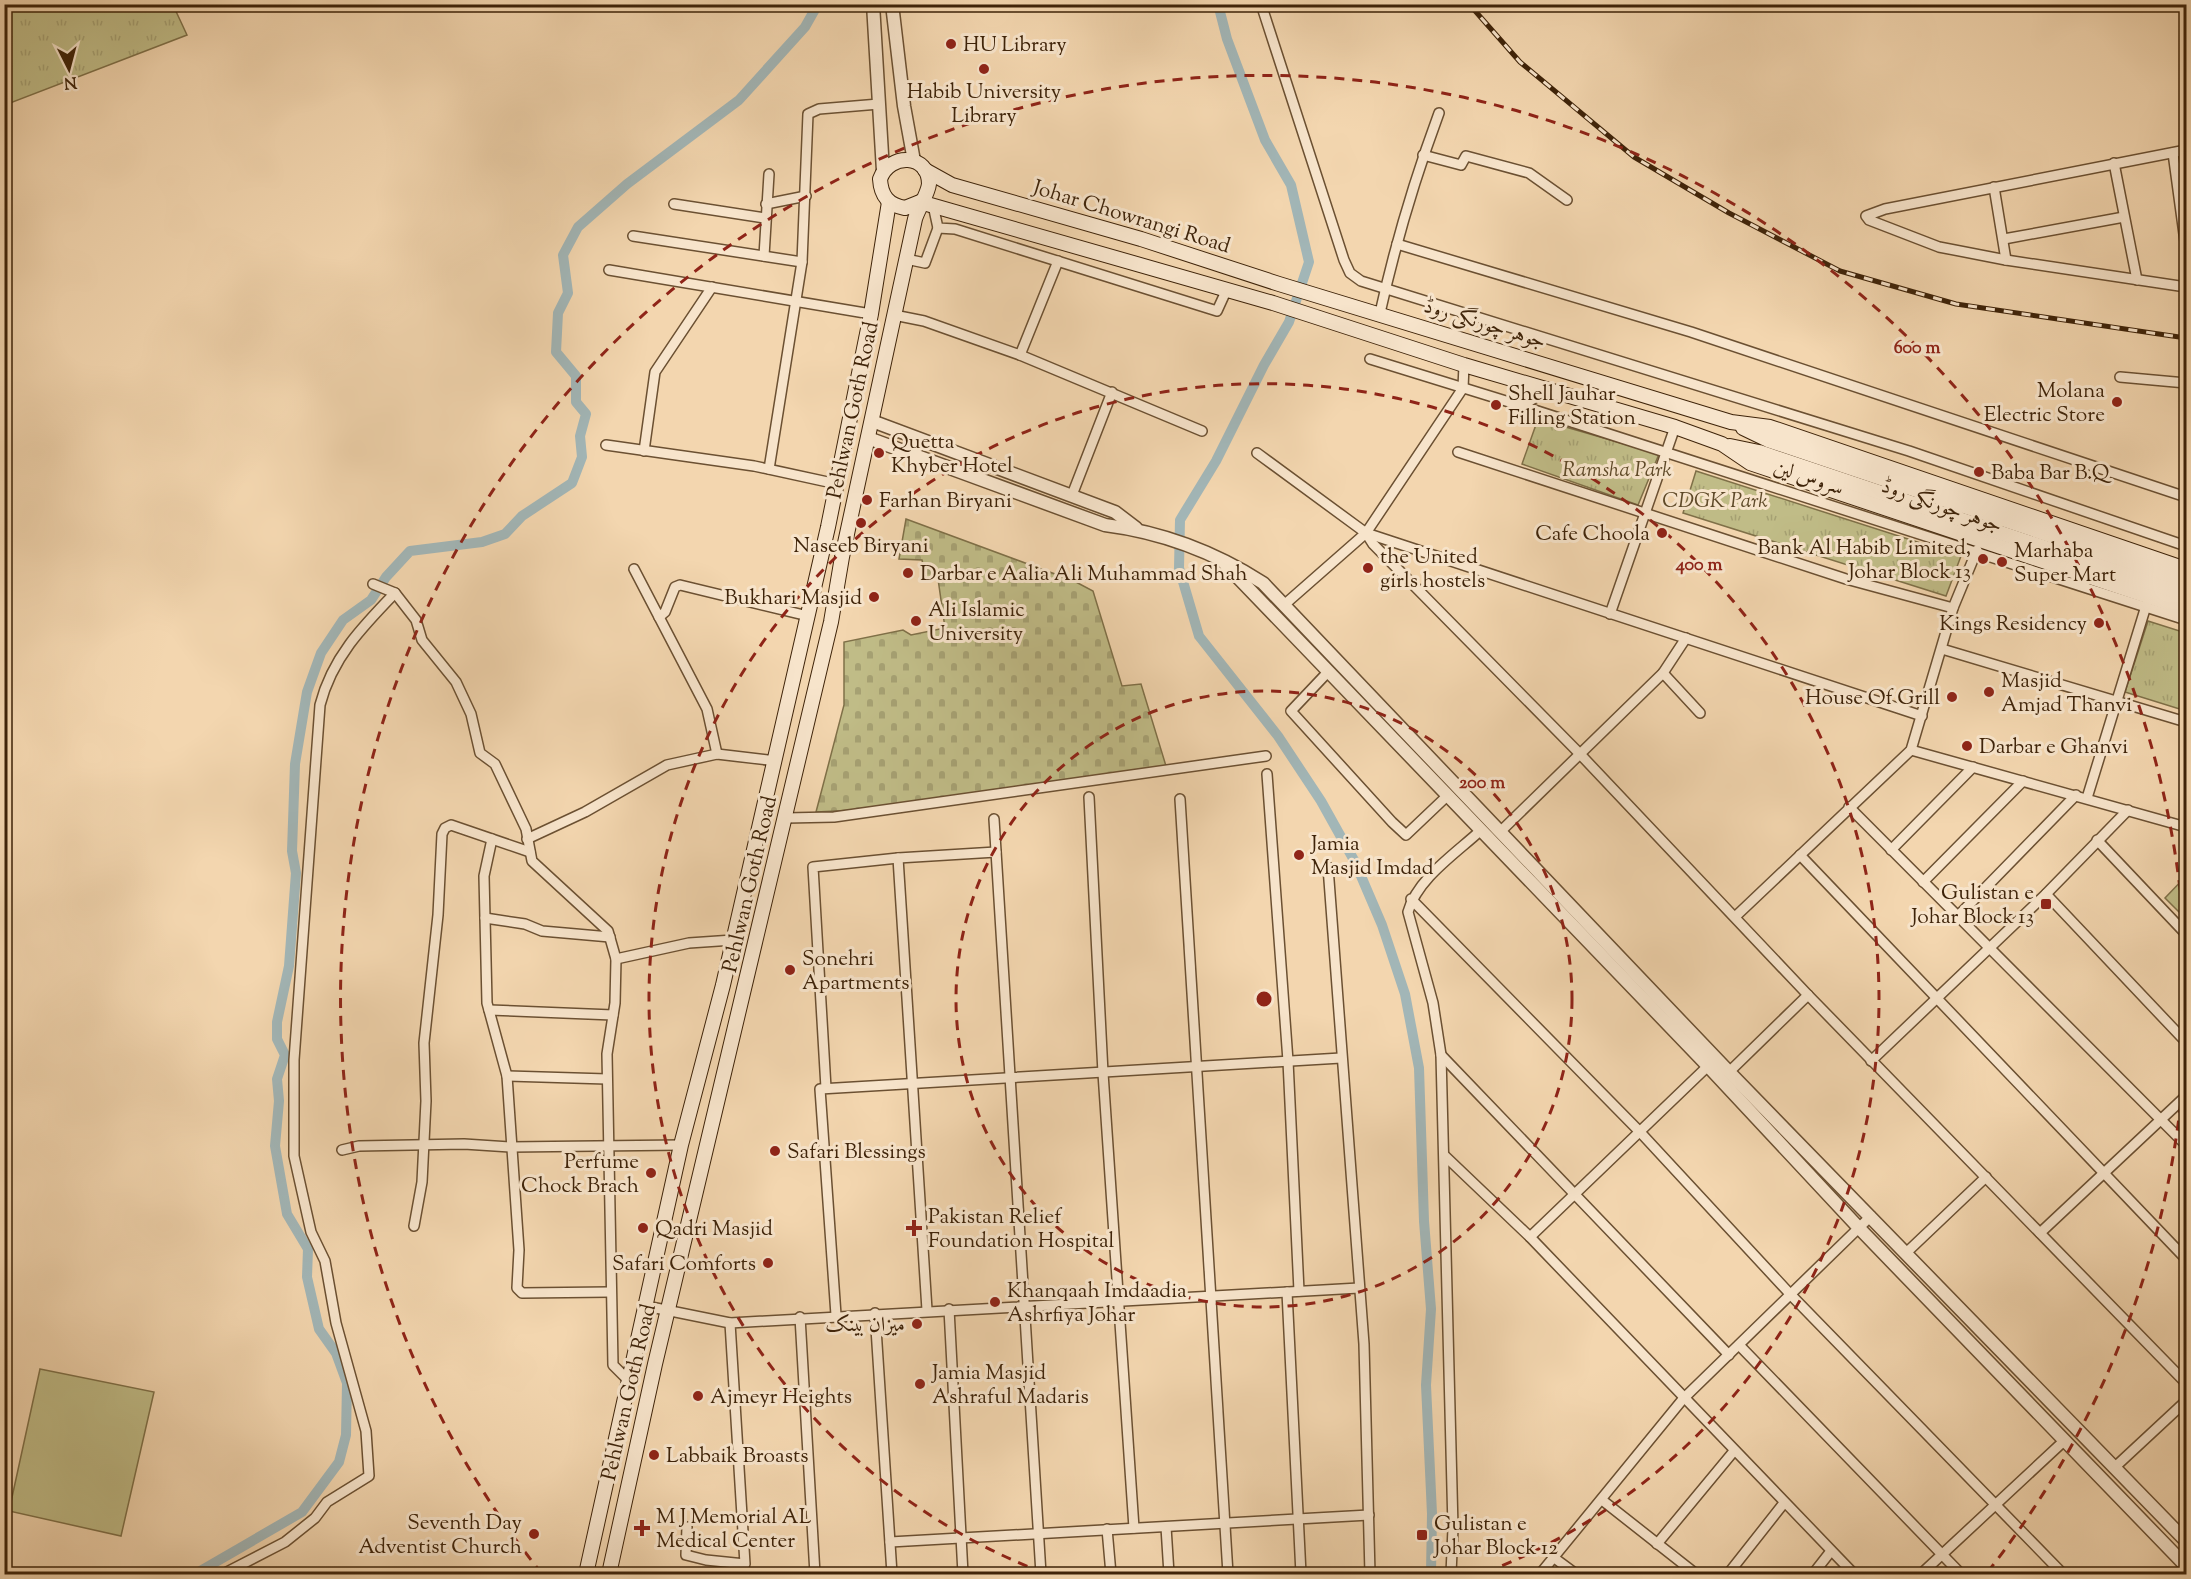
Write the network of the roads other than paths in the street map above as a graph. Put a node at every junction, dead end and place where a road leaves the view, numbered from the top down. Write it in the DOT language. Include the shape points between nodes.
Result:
graph roads {
  1 [pos="873,4"];
  2 [pos="892,4"];
  3 [pos="1261,4"];
  4 [pos="879,104"];
  5 [pos="1439,113"];
  6 [pos="2187,150"];
  7 [pos="2173,153"];
  8 [pos="1423,155"];
  9 [pos="2114,163"];
  10 [pos="919,165"];
  11 [pos="883,171"];
  12 [pos="769,174"];
  13 [pos="1994,187"];
  14 [pos="806,196"];
  15 [pos="1567,200"];
  16 [pos="889,202"];
  17 [pos="926,203"];
  18 [pos="674,204"];
  19 [pos="766,204"];
  20 [pos="2124,217"];
  21 [pos="765,218"];
  22 [pos="938,228"];
  23 [pos="633,236"];
  24 [pos="2004,238"];
  25 [pos="1397,244"];
  26 [pos="2187,249"];
  27 [pos="764,256"];
  28 [pos="906,259"];
  29 [pos="2006,260"];
  30 [pos="1058,261"];
  31 [pos="802,262"];
  32 [pos="609,270"];
  33 [pos="2137,280"];
  34 [pos="712,287"];
  35 [pos="2187,287"];
  36 [pos="1386,289"];
  37 [pos="1227,290"];
  38 [pos="1330,299"];
  39 [pos="798,302"];
  40 [pos="1380,313"];
  41 [pos="871,314"];
  42 [pos="894,315"];
  43 [pos="1323,319"];
  44 [pos="1020,355"];
  45 [pos="1370,359"];
  46 [pos="1464,365"];
  47 [pos="2120,377"];
  48 [pos="2187,383"];
  49 [pos="1463,388"];
  50 [pos="1549,389"];
  51 [pos="1112,392"];
  52 [pos="1522,406"];
  53 [pos="872,421"];
  54 [pos="1731,422"];
  55 [pos="1675,427"];
  56 [pos="1202,430"];
  57 [pos="868,438"];
  58 [pos="1722,444"];
  59 [pos="606,445"];
  60 [pos="644,451"];
  61 [pos="1667,451"];
  62 [pos="1458,452"];
  63 [pos="1257,453"];
  64 [pos="770,469"];
  65 [pos="1748,469"];
  66 [pos="837,484"];
  67 [pos="1072,495"];
  68 [pos="2187,497"];
  69 [pos="1647,513"];
  70 [pos="1137,529"];
  71 [pos="1366,533"];
  72 [pos="825,541"];
  73 [pos="844,545"];
  74 [pos="2187,546"];
  75 [pos="1977,550"];
  76 [pos="1215,556"];
  77 [pos="634,569"];
  78 [pos="2187,569"];
  79 [pos="2187,581"];
  80 [pos="373,584"];
  81 [pos="391,592"];
  82 [pos="2187,595"];
  83 [pos="1284,604"];
  84 [pos="2146,606"];
  85 [pos="1953,608"];
  86 [pos="2187,609"];
  87 [pos="1610,614"];
  88 [pos="808,616"];
  89 [pos="659,617"];
  90 [pos="2187,620"];
  91 [pos="1686,638"];
  92 [pos="1942,650"];
  93 [pos="1663,673"];
  94 [pos="1327,674"];
  95 [pos="2116,701"];
  96 [pos="1700,713"];
  97 [pos="1922,716"];
  98 [pos="2187,722"];
  99 [pos="1911,750"];
  100 [pos="1579,753"];
  101 [pos="717,754"];
  102 [pos="1266,756"];
  103 [pos="776,761"];
  104 [pos="1973,767"];
  105 [pos="1267,774"];
  106 [pos="2024,781"];
  107 [pos="2076,795"];
  108 [pos="1089,797"];
  109 [pos="1446,797"];
  110 [pos="2088,798"];
  111 [pos="1180,800"];
  112 [pos="1849,807"];
  113 [pos="2128,810"];
  114 [pos="786,818"];
  115 [pos="994,819"];
  116 [pos="2187,827"];
  117 [pos="1480,831"];
  118 [pos="1501,831"];
  119 [pos="492,839"];
  120 [pos="527,839"];
  121 [pos="2097,840"];
  122 [pos="1891,850"];
  123 [pos="530,852"];
  124 [pos="996,852"];
  125 [pos="1800,855"];
  126 [pos="898,858"];
  127 [pos="1328,867"];
  128 [pos="1923,882"];
  129 [pos="2046,894"];
  130 [pos="1411,899"];
  131 [pos="1736,916"];
  132 [pos="1956,917"];
  133 [pos="485,918"];
  134 [pos="2187,934"];
  135 [pos="609,936"];
  136 [pos="733,940"];
  137 [pos="1988,949"];
  138 [pos="616,959"];
  139 [pos="1808,995"];
  140 [pos="1937,997"];
  141 [pos="489,1010"];
  142 [pos="613,1015"];
  143 [pos="1666,1015"];
  144 [pos="2187,1042"];
  145 [pos="1441,1055"];
  146 [pos="1341,1058"];
  147 [pos="1288,1061"];
  148 [pos="1872,1061"];
  149 [pos="1708,1066"];
  150 [pos="1196,1067"];
  151 [pos="1729,1072"];
  152 [pos="1103,1073"];
  153 [pos="507,1076"];
  154 [pos="1009,1078"];
  155 [pos="607,1079"];
  156 [pos="913,1083"];
  157 [pos="826,1088"];
  158 [pos="2187,1096"];
  159 [pos="2162,1119"];
  160 [pos="1640,1132"];
  161 [pos="681,1144"];
  162 [pos="2187,1145"];
  163 [pos="424,1146"];
  164 [pos="608,1146"];
  165 [pos="511,1147"];
  166 [pos="342,1150"];
  167 [pos="1444,1156"];
  168 [pos="2103,1174"];
  169 [pos="1986,1177"];
  170 [pos="1575,1196"];
  171 [pos="1871,1216"];
  172 [pos="414,1226"];
  173 [pos="1859,1228"];
  174 [pos="2040,1233"];
  175 [pos="1530,1237"];
  176 [pos="1906,1253"];
  177 [pos="2187,1259"];
  178 [pos="1359,1288"];
  179 [pos="1299,1291"];
  180 [pos="610,1292"];
  181 [pos="1287,1292"];
  182 [pos="1210,1295"];
  183 [pos="1791,1295"];
  184 [pos="1118,1300"];
  185 [pos="1023,1305"];
  186 [pos="646,1306"];
  187 [pos="668,1309"];
  188 [pos="948,1309"];
  189 [pos="927,1310"];
  190 [pos="875,1313"];
  191 [pos="836,1316"];
  192 [pos="800,1317"];
  193 [pos="730,1323"];
  194 [pos="1739,1345"];
  195 [pos="1729,1355"];
  196 [pos="628,1380"];
  197 [pos="2187,1383"];
  198 [pos="2038,1388"];
  199 [pos="1683,1399"];
  200 [pos="2026,1400"];
  201 [pos="2187,1401"];
  202 [pos="617,1435"];
  203 [pos="639,1440"];
  204 [pos="2065,1440"];
  205 [pos="1734,1451"];
  206 [pos="2115,1467"];
  207 [pos="1602,1500"];
  208 [pos="1784,1503"];
  209 [pos="1996,1506"];
  210 [pos="1369,1515"];
  211 [pos="1297,1519"];
  212 [pos="1225,1524"];
  213 [pos="687,1527"];
  214 [pos="1166,1527"];
  215 [pos="1134,1528"];
  216 [pos="1107,1529"];
  217 [pos="1038,1533"];
  218 [pos="961,1537"];
  219 [pos="2187,1541"];
  220 [pos="890,1542"];
  221 [pos="1657,1544"];
  222 [pos="1831,1551"];
  223 [pos="592,1552"];
  224 [pos="1941,1554"];
  225 [pos="1553,1557"];
  226 [pos="613,1558"];
  227 [pos="2187,1566"];
  228 [pos="223,1575"];
  229 [pos="586,1575"];
  230 [pos="609,1575"];
  231 [pos="815,1575"];
  232 [pos="892,1575"];
  233 [pos="963,1575"];
  234 [pos="1041,1575"];
  235 [pos="1111,1575"];
  236 [pos="1169,1575"];
  237 [pos="1228,1575"];
  238 [pos="1301,1575"];
  239 [pos="1370,1575"];
  240 [pos="1451,1575"];
  241 [pos="1540,1575"];
  242 [pos="1576,1575"];
  243 [pos="1696,1575"];
  244 [pos="1728,1575"];
  245 [pos="1813,1575"];
  246 [pos="1854,1575"];
  247 [pos="1921,1575"];
  248 [pos="1961,1575"];
  249 [pos="2063,1575"];
  1 -- 4 [label="street"];
  2 -- 10 [label="street" via="904,106"];
  3 -- 36 [label="street" via="1347,267 1361,281"];
  4 -- 11 [label="street"];
  4 -- 14 [label="street" via="819,109 808,114"];
  5 -- 8 [label="street"];
  6 -- 7 [label="street"];
  7 -- 9 [label="street"];
  7 -- 26 [label="street"];
  8 -- 15 [label="street" via="1461,165 1466,156 1526,172"];
  8 -- 25 [label="street"];
  9 -- 13 [label="street"];
  9 -- 20 [label="street"];
  10 -- 11 [label="main road" via="897,160"];
  10 -- 17 [label="main road" via="929,185"];
  10 -- 38 [label="main road, Johar Chowrangi Road" via="952,185"];
  11 -- 16 [label="main road" via="880,188"];
  12 -- 19 [label="street"];
  13 -- 24 [label="street"];
  13 -- 29 [label="street" via="1866,216 1939,247"];
  14 -- 19 [label="street"];
  14 -- 31 [label="street"];
  16 -- 17 [label="main road" via="905,208"];
  16 -- 41 [label="main road, Pehlwan Goth Road"];
  17 -- 22 [label="street"];
  17 -- 28 [label="main road, Pehlwan Goth Road"];
  17 -- 37 [label="main road, Johar Chowrangi Road"];
  18 -- 21 [label="street"];
  19 -- 21 [label="street"];
  20 -- 24 [label="street"];
  20 -- 33 [label="street"];
  21 -- 27 [label="street"];
  22 -- 28 [label="street" via="925,263"];
  22 -- 30 [label="street" via="955,229"];
  23 -- 27 [label="street"];
  24 -- 29 [label="street"];
  25 -- 36 [label="street"];
  25 -- 68 [label="street" via="1690,332"];
  27 -- 31 [label="street"];
  28 -- 42 [label="main road, Pehlwan Goth Road"];
  29 -- 33 [label="street"];
  30 -- 37 [label="street" via="1217,311"];
  30 -- 44 [label="street"];
  31 -- 39 [label="street"];
  32 -- 34 [label="street"];
  33 -- 35 [label="street"];
  34 -- 39 [label="street"];
  34 -- 60 [label="street" via="655,372"];
  36 -- 40 [label="street"];
  36 -- 74 [label="street" via="1898,448"];
  37 -- 43 [label="main road, Johar Chowrangi Road"];
  38 -- 40 [label="main road, جوہر چورنگی روڈ"];
  39 -- 41 [label="street"];
  39 -- 64 [label="street"];
  40 -- 54 [label="main road, جوہر چورنگی روڈ"];
  41 -- 66 [label="main road, Pehlwan Goth Road"];
  42 -- 44 [label="street" via="924,321"];
  42 -- 53 [label="main road, Pehlwan Goth Road"];
  43 -- 46 [label="main road, جوہر چورنگی روڈ"];
  44 -- 51 [label="street"];
  45 -- 49 [label="street, سروس لین"];
  46 -- 49 [label="street"];
  46 -- 50 [label="main road, جوہر چورنگی روڈ"];
  47 -- 48 [label="street"];
  49 -- 52 [label="street, سروس لین"];
  49 -- 71 [label="street"];
  50 -- 52 [label="street"];
  50 -- 55 [label="main road, جوہر چورنگی روڈ"];
  51 -- 56 [label="street"];
  51 -- 67 [label="street"];
  52 -- 61 [label="street, سروس لین"];
  53 -- 57 [label="main road, Pehlwan Goth Road"];
  53 -- 67 [label="street"];
  54 -- 78 [label="main road, جوہر چورنگی روڈ" via="1770,427"];
  54 -- 79 [label="main road, جوہر چورنگی روڈ" via="1768,440"];
  55 -- 58 [label="main road, جوہر چورنگی روڈ"];
  55 -- 61 [label="street"];
  57 -- 70 [label="street" via="1105,525"];
  57 -- 73 [label="main road, Pehlwan Goth Road"];
  58 -- 65 [label="main road, جوہر چورنگی روڈ"];
  58 -- 82 [label="main road, جوہر چورنگی روڈ" via="1759,452"];
  59 -- 60 [label="street"];
  60 -- 64 [label="street"];
  61 -- 65 [label="street, سروس لین"];
  61 -- 69 [label="street"];
  62 -- 69 [label="street"];
  63 -- 71 [label="street"];
  64 -- 66 [label="street"];
  65 -- 75 [label="street, سروس لین"];
  65 -- 86 [label="main road, جوہر چورنگی روڈ"];
  66 -- 72 [label="main road, Pehlwan Goth Road"];
  67 -- 70 [label="street" via="1115,512"];
  69 -- 85 [label="street" via="1846,579"];
  69 -- 87 [label="street"];
  70 -- 76 [label="street"];
  71 -- 83 [label="street"];
  71 -- 87 [label="street"];
  71 -- 100 [label="street"];
  72 -- 73 [label="main road"];
  72 -- 88 [label="main road, Pehlwan Goth Road"];
  73 -- 114 [label="main road, Pehlwan Goth Road" via="831,622"];
  75 -- 84 [label="street, سروس لین"];
  75 -- 85 [label="street"];
  76 -- 83 [label="street" via="1263,583"];
  76 -- 94 [label="street"];
  77 -- 89 [label="street"];
  80 -- 81 [label="street"];
  81 -- 120 [label="street" via="416,620 422,640 456,682 471,714 480,753 495,764 526,829"];
  81 -- 228 [label="street" via="343,650 326,680 320,705 294,1060 296,1166 311,1232 325,1262 336,1323 366,1431 369,1476 327,1502 315,1518 285,1542"];
  83 -- 118 [label="street"];
  84 -- 90 [label="street, سروس لین"];
  84 -- 95 [label="street"];
  85 -- 92 [label="street"];
  87 -- 91 [label="street"];
  88 -- 89 [label="street" via="680,585 675,587"];
  88 -- 103 [label="main road, Pehlwan Goth Road"];
  89 -- 101 [label="street" via="710,718"];
  91 -- 93 [label="street"];
  91 -- 97 [label="street"];
  92 -- 95 [label="street"];
  92 -- 97 [label="street"];
  93 -- 96 [label="street"];
  93 -- 100 [label="street"];
  94 -- 109 [label="street"];
  94 -- 109 [label="street" via="1291,711 1392,822 1406,835"];
  95 -- 98 [label="street"];
  95 -- 110 [label="street"];
  97 -- 99 [label="street"];
  99 -- 104 [label="street"];
  99 -- 112 [label="street"];
  100 -- 118 [label="street"];
  100 -- 131 [label="street"];
  101 -- 103 [label="street"];
  101 -- 120 [label="street" via="667,765 585,812"];
  102 -- 114 [label="street" via="834,817"];
  103 -- 136 [label="main road, Pehlwan Goth Road"];
  104 -- 106 [label="street"];
  104 -- 122 [label="street"];
  105 -- 147 [label="street"];
  106 -- 107 [label="street"];
  106 -- 128 [label="street"];
  107 -- 110 [label="street"];
  107 -- 132 [label="street"];
  108 -- 152 [label="street"];
  109 -- 117 [label="street"];
  110 -- 113 [label="street"];
  111 -- 150 [label="street"];
  112 -- 122 [label="street"];
  112 -- 125 [label="street"];
  113 -- 116 [label="street"];
  113 -- 121 [label="street"];
  114 -- 187 [label="main road, Pehlwan Goth Road"];
  115 -- 124 [label="street"];
  117 -- 130 [label="street"];
  117 -- 143 [label="street"];
  118 -- 143 [label="street"];
  119 -- 123 [label="street"];
  119 -- 133 [label="street" via="484,876"];
  119 -- 163 [label="street" via="451,825 442,834 424,1043"];
  120 -- 123 [label="street"];
  121 -- 129 [label="street"];
  121 -- 134 [label="street"];
  122 -- 128 [label="street"];
  123 -- 135 [label="street" via="532,861"];
  124 -- 126 [label="street"];
  124 -- 154 [label="street"];
  125 -- 131 [label="street"];
  125 -- 140 [label="street"];
  126 -- 156 [label="street"];
  126 -- 157 [label="street" via="813,867"];
  127 -- 146 [label="street"];
  128 -- 132 [label="street"];
  129 -- 137 [label="street"];
  129 -- 144 [label="street"];
  130 -- 145 [label="street" via="1407,912 1433,1003"];
  130 -- 160 [label="street"];
  131 -- 139 [label="street"];
  132 -- 137 [label="street"];
  133 -- 135 [label="street" via="525,924 542,931"];
  133 -- 141 [label="street"];
  135 -- 138 [label="street"];
  136 -- 138 [label="street" via="689,943"];
  136 -- 161 [label="main road, Pehlwan Goth Road"];
  137 -- 140 [label="street"];
  137 -- 159 [label="street"];
  138 -- 142 [label="street"];
  139 -- 148 [label="street"];
  139 -- 151 [label="street"];
  140 -- 148 [label="street"];
  140 -- 168 [label="street"];
  141 -- 142 [label="street"];
  141 -- 153 [label="street"];
  142 -- 155 [label="street"];
  143 -- 149 [label="street"];
  143 -- 151 [label="street"];
  145 -- 167 [label="street"];
  145 -- 170 [label="street"];
  146 -- 147 [label="street"];
  146 -- 178 [label="street"];
  147 -- 150 [label="street"];
  147 -- 179 [label="street"];
  148 -- 169 [label="street"];
  149 -- 160 [label="street"];
  149 -- 173 [label="street"];
  150 -- 152 [label="street"];
  150 -- 182 [label="street"];
  151 -- 171 [label="street"];
  152 -- 154 [label="street"];
  152 -- 184 [label="street"];
  153 -- 155 [label="street"];
  153 -- 165 [label="street"];
  154 -- 156 [label="street"];
  154 -- 185 [label="street"];
  155 -- 164 [label="street"];
  156 -- 157 [label="street"];
  156 -- 189 [label="street"];
  157 -- 191 [label="street" via="820,1089"];
  158 -- 159 [label="street"];
  159 -- 162 [label="street"];
  159 -- 168 [label="street"];
  160 -- 170 [label="street"];
  160 -- 183 [label="street"];
  161 -- 164 [label="street"];
  161 -- 186 [label="main road, Pehlwan Goth Road"];
  163 -- 165 [label="street"];
  163 -- 166 [label="street" via="359,1146"];
  163 -- 172 [label="street"];
  164 -- 165 [label="street"];
  164 -- 180 [label="street"];
  165 -- 180 [label="street" via="519,1250 517,1290"];
  167 -- 175 [label="street"];
  167 -- 240 [label="street"];
  168 -- 174 [label="street"];
  168 -- 177 [label="street"];
  169 -- 174 [label="street"];
  169 -- 176 [label="street"];
  170 -- 175 [label="street"];
  170 -- 195 [label="street"];
  171 -- 173 [label="street"];
  171 -- 176 [label="street"];
  173 -- 183 [label="street"];
  173 -- 200 [label="street"];
  174 -- 197 [label="street"];
  175 -- 199 [label="street"];
  176 -- 198 [label="street"];
  178 -- 179 [label="street"];
  178 -- 210 [label="street"];
  179 -- 181 [label="street"];
  180 -- 196 [label="street" via="613,1365"];
  181 -- 182 [label="street"];
  181 -- 211 [label="street"];
  182 -- 184 [label="street"];
  182 -- 212 [label="street"];
  183 -- 194 [label="street"];
  183 -- 209 [label="street"];
  184 -- 185 [label="street"];
  184 -- 215 [label="street"];
  185 -- 188 [label="street"];
  185 -- 217 [label="street"];
  186 -- 187 [label="street"];
  186 -- 196 [label="main road, Pehlwan Goth Road"];
  187 -- 193 [label="street"];
  187 -- 203 [label="main road, Pehlwan Goth Road"];
  188 -- 189 [label="street"];
  188 -- 218 [label="street"];
  189 -- 190 [label="street"];
  190 -- 191 [label="street"];
  190 -- 220 [label="street"];
  191 -- 192 [label="street"];
  192 -- 193 [label="street"];
  192 -- 231 [label="street"];
  193 -- 213 [label="street" via="745,1564 686,1555"];
  194 -- 195 [label="street"];
  194 -- 224 [label="street"];
  195 -- 199 [label="street"];
  196 -- 202 [label="main road, Pehlwan Goth Road"];
  198 -- 200 [label="street"];
  198 -- 206 [label="street"];
  199 -- 205 [label="street"];
  199 -- 207 [label="street"];
  200 -- 204 [label="street"];
  201 -- 206 [label="street"];
  202 -- 203 [label="main road"];
  202 -- 223 [label="main road, Pehlwan Goth Road"];
  203 -- 226 [label="main road, Pehlwan Goth Road"];
  204 -- 209 [label="street"];
  204 -- 227 [label="street"];
  205 -- 208 [label="street"];
  205 -- 221 [label="street"];
  206 -- 219 [label="street"];
  207 -- 221 [label="street"];
  207 -- 225 [label="street"];
  208 -- 222 [label="street"];
  208 -- 244 [label="street"];
  209 -- 224 [label="street"];
  209 -- 249 [label="street"];
  210 -- 211 [label="street"];
  210 -- 239 [label="street"];
  211 -- 212 [label="street"];
  211 -- 238 [label="street"];
  212 -- 214 [label="street"];
  212 -- 237 [label="street"];
  214 -- 215 [label="street"];
  214 -- 236 [label="street"];
  215 -- 216 [label="street"];
  216 -- 217 [label="street"];
  216 -- 235 [label="street"];
  217 -- 218 [label="street"];
  217 -- 234 [label="street"];
  218 -- 220 [label="street"];
  218 -- 233 [label="street"];
  220 -- 232 [label="street"];
  221 -- 243 [label="street"];
  222 -- 245 [label="street"];
  222 -- 246 [label="street"];
  223 -- 226 [label="main road"];
  223 -- 229 [label="main road, Pehlwan Goth Road"];
  224 -- 247 [label="street"];
  224 -- 248 [label="street"];
  225 -- 241 [label="street"];
  225 -- 242 [label="street"];
  226 -- 230 [label="main road, Pehlwan Goth Road"];
}
